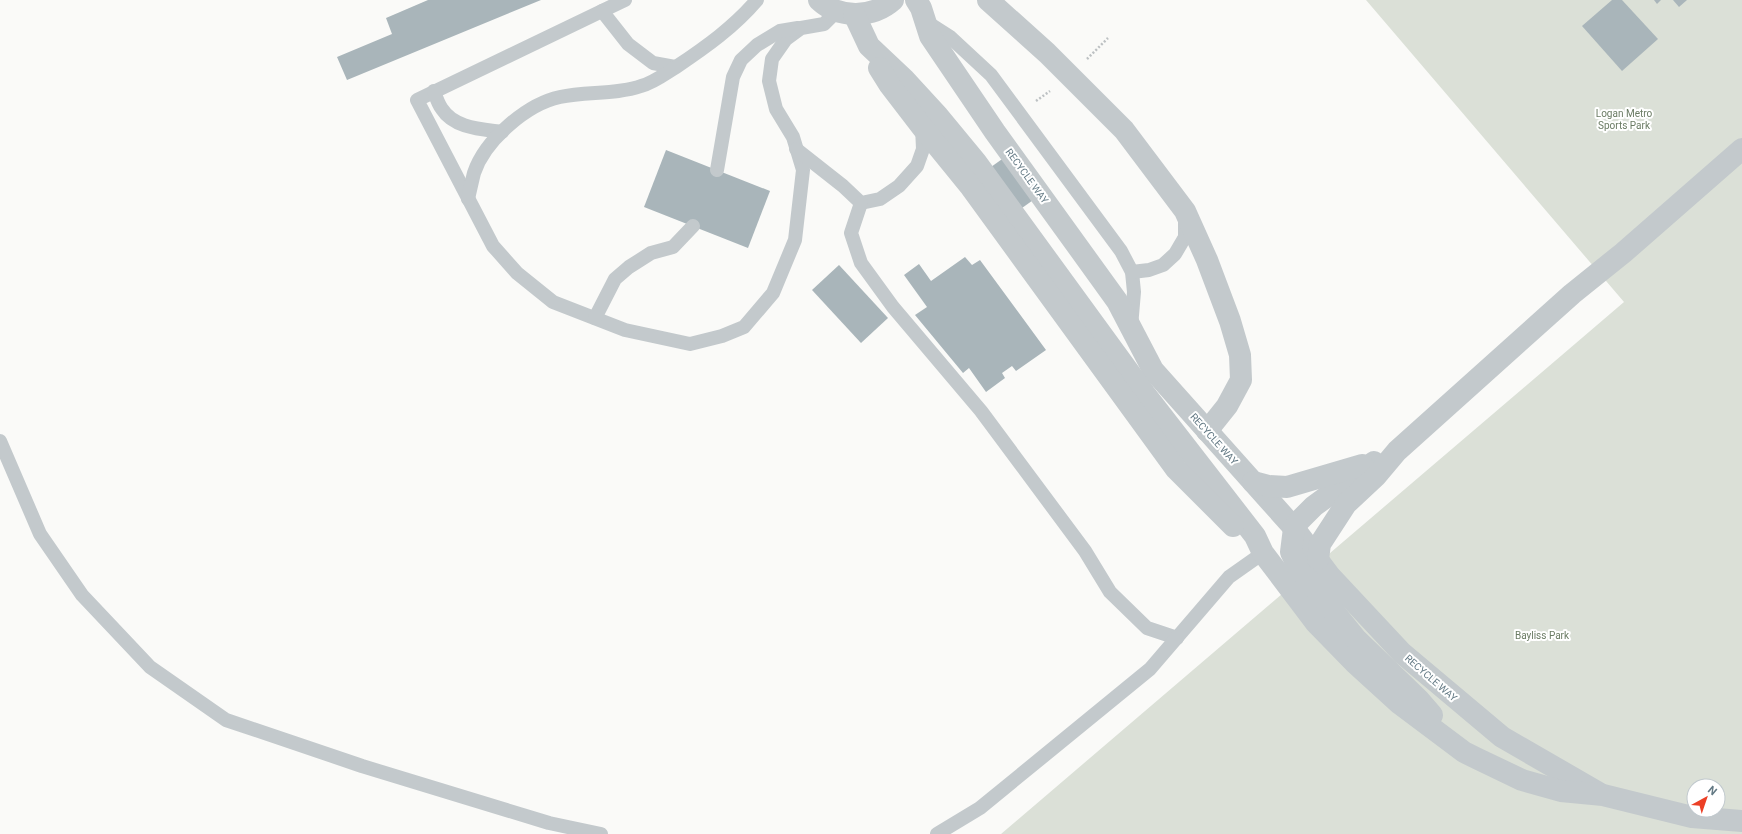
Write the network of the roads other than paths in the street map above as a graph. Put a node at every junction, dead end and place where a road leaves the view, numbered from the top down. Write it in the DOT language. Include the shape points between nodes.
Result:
graph roads {
  1 [pos="625,0"];
  2 [pos="757,0"];
  3 [pos="818,0"];
  4 [pos="893,0"];
  5 [pos="916,0"];
  6 [pos="988,0"];
  7 [pos="602,11"];
  8 [pos="846,13"];
  9 [pos="925,21"];
  10 [pos="801,28"];
  11 [pos="869,46"];
  12 [pos="675,67"];
  13 [pos="434,91"];
  14 [pos="922,127"];
  15 [pos="502,132"];
  16 [pos="796,148"];
  17 [pos="1742,149"];
  18 [pos="717,170"];
  19 [pos="468,199"];
  20 [pos="861,202"];
  21 [pos="1185,211"];
  22 [pos="693,226"];
  23 [pos="1132,272"];
  24 [pos="594,318"];
  25 [pos="1131,329"];
  26 [pos="1206,431"];
  27 [pos="0,442"];
  28 [pos="1397,451"];
  29 [pos="1373,462"];
  30 [pos="1253,482"];
  31 [pos="1294,528"];
  32 [pos="1263,553"];
  33 [pos="1318,559"];
  34 [pos="1177,638"];
  35 [pos="1464,752"];
  36 [pos="1603,795"];
  37 [pos="1742,821"];
  38 [pos="601,834"];
  39 [pos="937,834"];
  1 -- 7 [label="lane"];
  2 -- 12 [label="lane" via="741,19 702,50"];
  3 -- 8 [label="street"];
  4 -- 8 [label="street" via="872,12"];
  5 -- 9 [label="street, RECYCLE WAY"];
  6 -- 21 [label="street" via="1047,53 1124,130"];
  7 -- 12 [label="lane" via="628,44 653,63"];
  7 -- 13 [label="lane"];
  8 -- 10 [label="lane" via="824,24"];
  8 -- 11 [label="street"];
  9 -- 23 [label="lane" via="950,37 991,75 1121,251"];
  9 -- 25 [label="street, RECYCLE WAY" via="930,36 995,132 1117,301"];
  10 -- 16 [label="lane" via="786,39 772,59 769,81 776,109 793,137"];
  10 -- 18 [label="lane" via="780,31 741,60 733,77"];
  11 -- 14 [label="street" via="889,84"];
  11 -- 32 [label="street" via="904,79 976,162 1145,394 1255,536"];
  12 -- 15 [label="lane" via="642,86 561,96 544,102 526,112"];
  13 -- 15 [label="lane" via="441,108 451,120 470,127"];
  13 -- 19 [label="lane" via="417,100"];
  14 -- 20 [label="lane" via="922,149 917,166 900,186 880,199"];
  14 -- 32 [label="street" via="970,186 1176,469 1246,541"];
  15 -- 19 [label="lane" via="487,149 475,172"];
  16 -- 20 [label="lane"];
  16 -- 24 [label="lane" via="803,170 795,240 773,293 744,327 690,344 625,330"];
  17 -- 28 [label="street" via="1572,294"];
  19 -- 24 [label="lane" via="493,246 517,273 553,302"];
  20 -- 34 [label="lane" via="852,233 860,263 981,411 1085,551 1110,592 1147,628"];
  21 -- 23 [label="lane" via="1185,237 1176,254 1163,265"];
  21 -- 26 [label="street" via="1207,260 1240,355 1241,380 1227,406"];
  22 -- 24 [label="lane" via="673,247 651,254 615,279"];
  23 -- 25 [label="lane" via="1134,292"];
  25 -- 26 [label="street, RECYCLE WAY" via="1153,370"];
  26 -- 30 [label="street, RECYCLE WAY"];
  27 -- 38 [label="lane" via="40,534 82,595 150,667 226,720 362,766 542,821"];
  28 -- 29 [label="street"];
  28 -- 33 [label="street" via="1376,476 1346,504 1320,544"];
  29 -- 30 [label="street" via="1287,487"];
  29 -- 31 [label="street" via="1314,506"];
  30 -- 31 [label="street, RECYCLE WAY"];
  31 -- 33 [label="street, RECYCLE WAY"];
  31 -- 35 [label="street" via="1291,552 1298,567 1356,639 1419,700"];
  32 -- 34 [label="lane" via="1229,577"];
  32 -- 35 [label="street, RECYCLE WAY" via="1316,623 1355,663 1400,704"];
  33 -- 36 [label="street, RECYCLE WAY" via="1330,576 1402,653 1502,738"];
  34 -- 39 [label="lane" via="1150,670 980,808"];
  35 -- 36 [label="street, RECYCLE WAY" via="1522,780 1561,791"];
  36 -- 37 [label="street, RECYCLE WAY" via="1692,817"];
}
